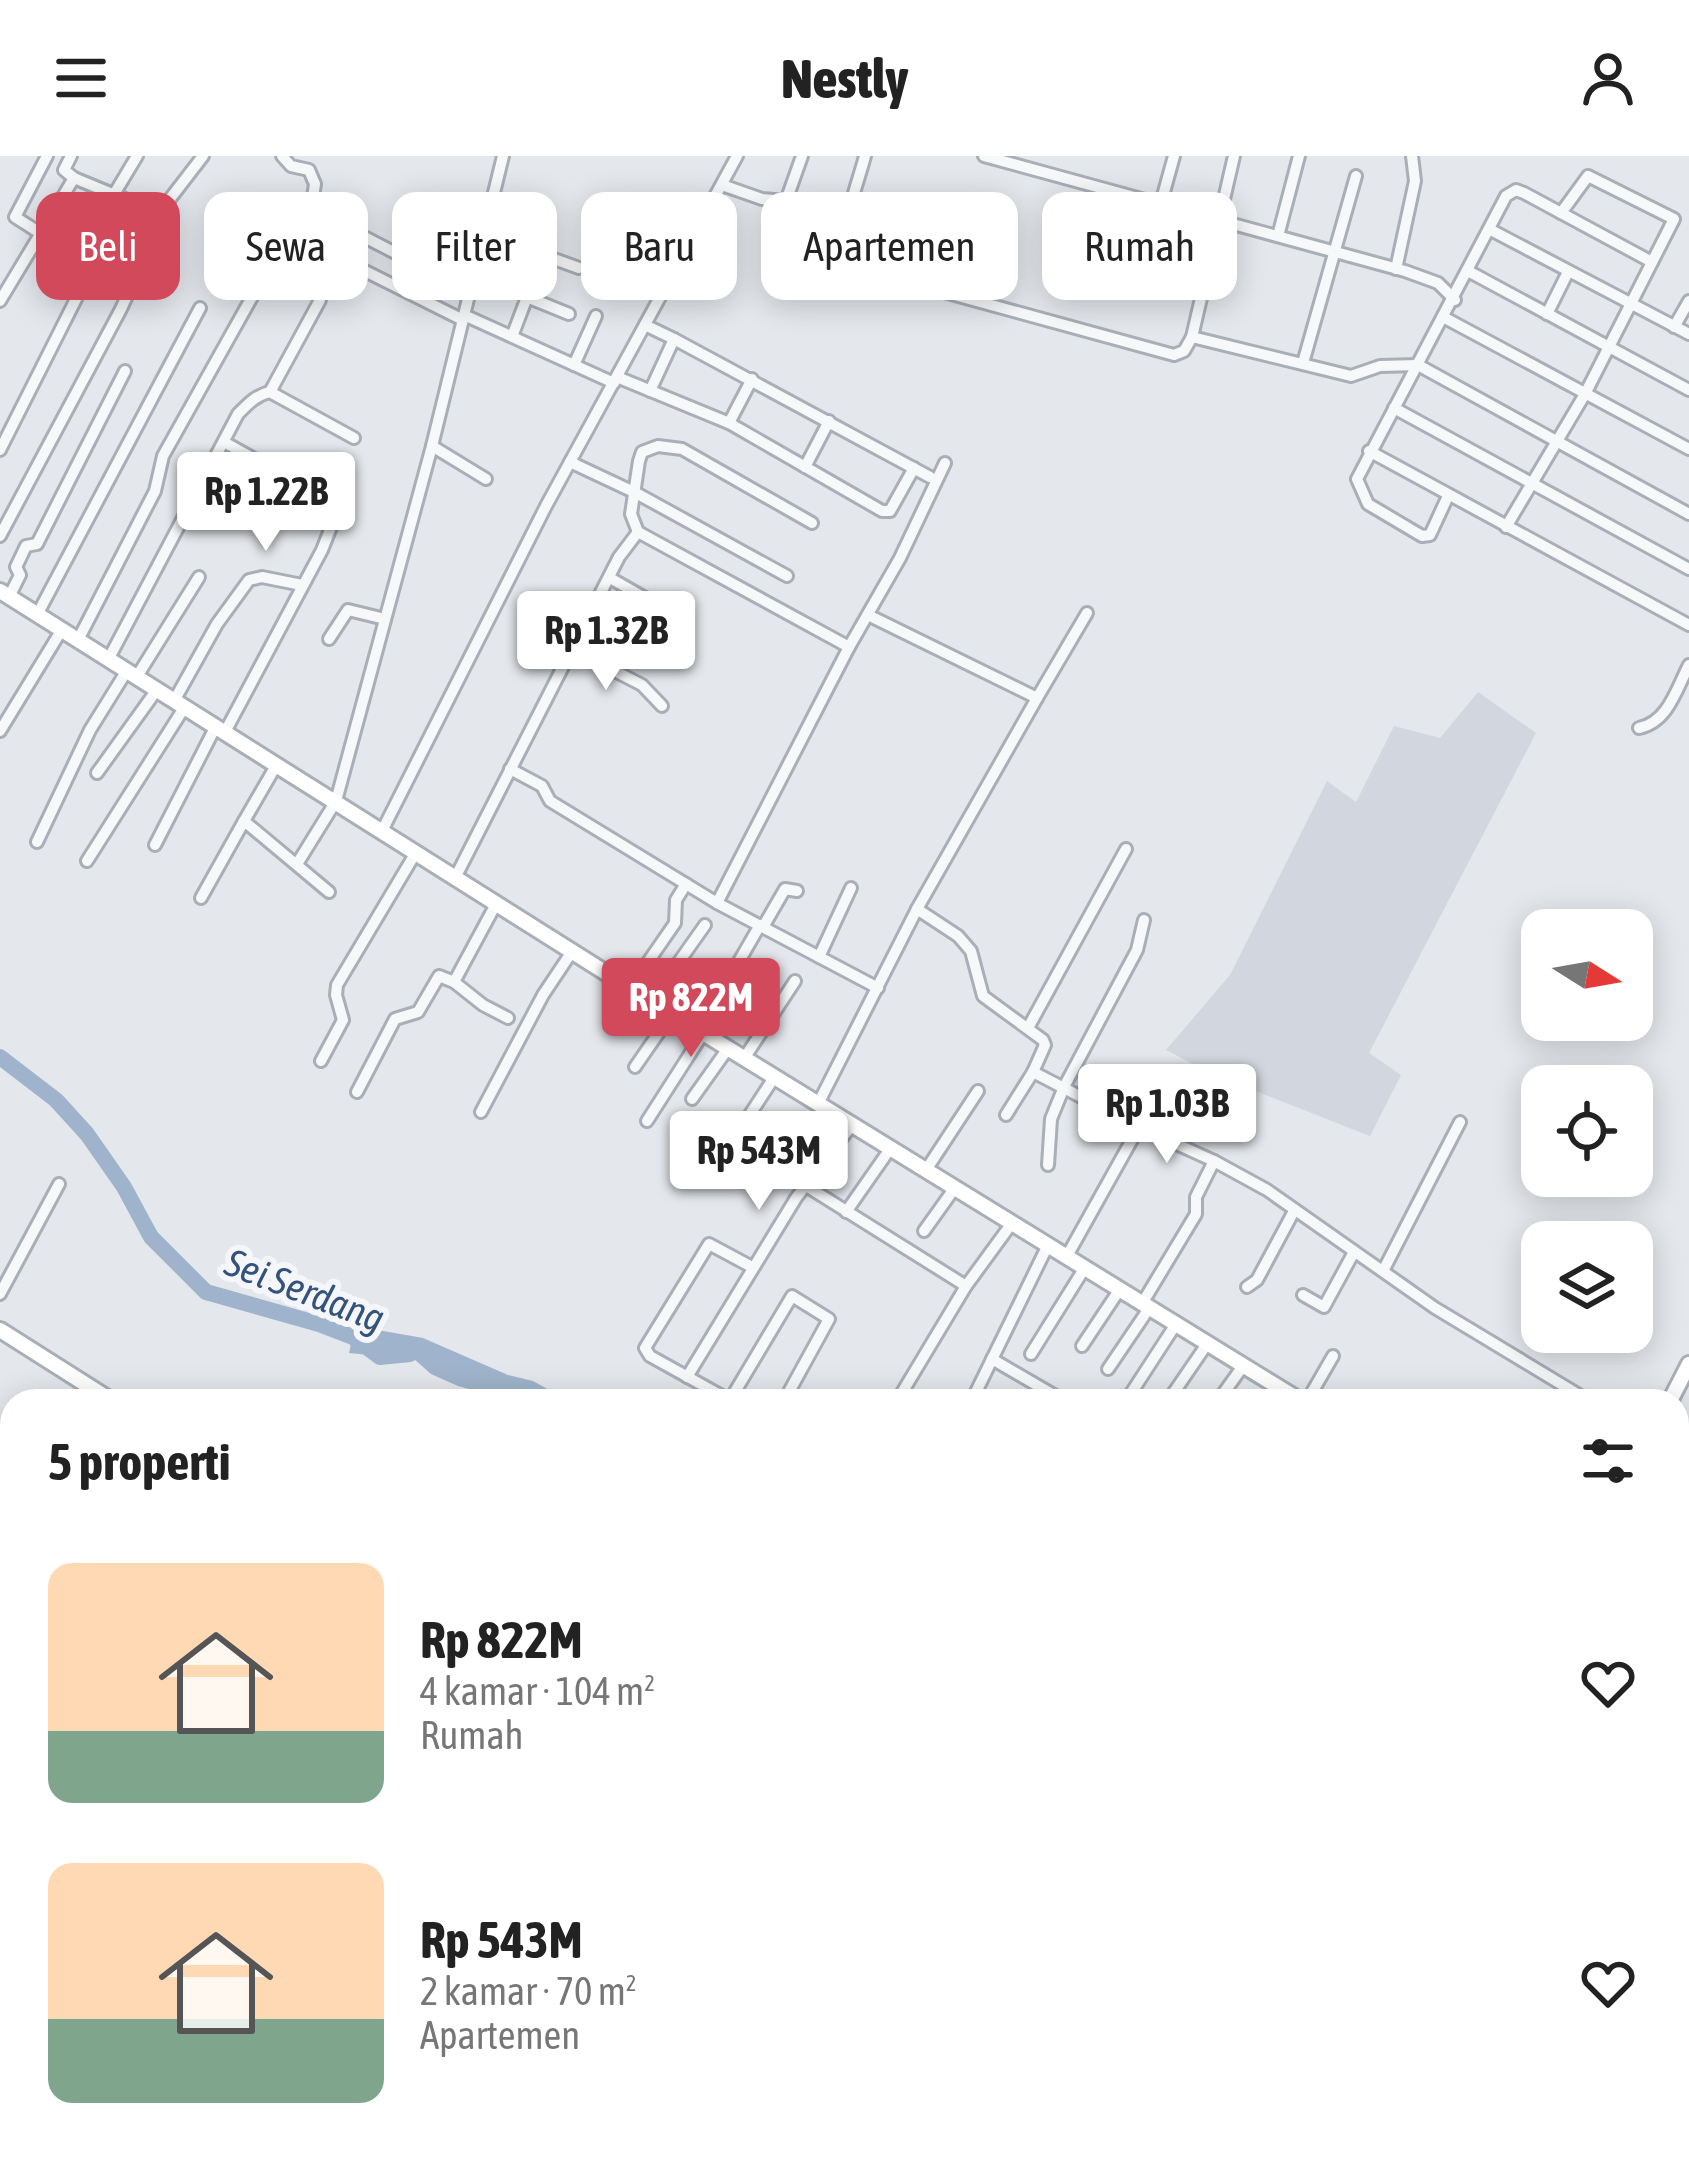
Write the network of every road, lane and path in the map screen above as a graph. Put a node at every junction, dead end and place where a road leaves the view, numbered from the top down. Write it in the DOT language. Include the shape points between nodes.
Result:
graph roads {
  1 [pos="47,156"];
  2 [pos="136,156"];
  3 [pos="203,156"];
  4 [pos="282,156"];
  5 [pos="502,156"];
  6 [pos="736,156"];
  7 [pos="802,156"];
  8 [pos="866,156"];
  9 [pos="1055,156"];
  10 [pos="1174,156"];
  11 [pos="1234,156"];
  12 [pos="1299,156"];
  13 [pos="1412,156"];
  14 [pos="68,157"];
  15 [pos="990,157"];
  16 [pos="1051,173"];
  17 [pos="1357,176"];
  18 [pos="74,178"];
  19 [pos="722,185"];
  20 [pos="65,192"];
  21 [pos="104,192"];
  22 [pos="115,192"];
  23 [pos="175,192"];
  24 [pos="493,192"];
  25 [pos="1121,192"];
  26 [pos="1164,192"];
  27 [pos="1225,192"];
  28 [pos="1561,213"];
  29 [pos="1237,224"];
  30 [pos="36,230"];
  31 [pos="1489,230"];
  32 [pos="1278,236"];
  33 [pos="36,240"];
  34 [pos="1338,251"];
  35 [pos="392,252"];
  36 [pos="557,260"];
  37 [pos="1652,262"];
  38 [pos="579,268"];
  39 [pos="1396,268"];
  40 [pos="1468,271"];
  41 [pos="368,272"];
  42 [pos="1568,272"];
  43 [pos="76,300"];
  44 [pos="123,300"];
  45 [pos="250,300"];
  46 [pos="320,300"];
  47 [pos="467,300"];
  48 [pos="525,300"];
  49 [pos="534,300"];
  50 [pos="1200,300"];
  51 [pos="1455,300"];
  52 [pos="0,301"];
  53 [pos="1689,301"];
  54 [pos="1629,304"];
  55 [pos="200,308"];
  56 [pos="569,314"];
  57 [pos="1546,314"];
  58 [pos="596,316"];
  59 [pos="463,318"];
  60 [pos="1445,318"];
  61 [pos="645,325"];
  62 [pos="1674,327"];
  63 [pos="513,334"];
  64 [pos="1689,334"];
  65 [pos="1192,337"];
  66 [pos="674,339"];
  67 [pos="1608,346"];
  68 [pos="1303,362"];
  69 [pos="574,365"];
  70 [pos="1418,365"];
  71 [pos="125,370"];
  72 [pos="752,379"];
  73 [pos="615,380"];
  74 [pos="1689,390"];
  75 [pos="271,392"];
  76 [pos="650,392"];
  77 [pos="1585,394"];
  78 [pos="1394,408"];
  79 [pos="829,422"];
  80 [pos="728,423"];
  81 [pos="354,437"];
  82 [pos="1557,440"];
  83 [pos="224,442"];
  84 [pos="432,446"];
  85 [pos="1689,449"];
  86 [pos="0,450"];
  87 [pos="1369,452"];
  88 [pos="571,461"];
  89 [pos="945,463"];
  90 [pos="805,466"];
  91 [pos="914,468"];
  92 [pos="930,477"];
  93 [pos="486,479"];
  94 [pos="1531,484"];
  95 [pos="636,493"];
  96 [pos="1448,496"];
  97 [pos="1689,514"];
  98 [pos="812,523"];
  99 [pos="1506,527"];
  100 [pos="638,532"];
  101 [pos="0,536"];
  102 [pos="1689,569"];
  103 [pos="787,576"];
  104 [pos="199,578"];
  105 [pos="610,578"];
  106 [pos="302,585"];
  107 [pos="4,594"];
  108 [pos="666,610"];
  109 [pos="1087,613"];
  110 [pos="37,615"];
  111 [pos="868,615"];
  112 [pos="385,619"];
  113 [pos="1689,625"];
  114 [pos="61,631"];
  115 [pos="329,639"];
  116 [pos="78,640"];
  117 [pos="849,646"];
  118 [pos="572,649"];
  119 [pos="108,660"];
  120 [pos="1689,665"];
  121 [pos="131,675"];
  122 [pos="156,691"];
  123 [pos="1037,698"];
  124 [pos="179,704"];
  125 [pos="662,706"];
  126 [pos="1639,728"];
  127 [pos="220,729"];
  128 [pos="0,730"];
  129 [pos="277,764"];
  130 [pos="511,770"];
  131 [pos="97,773"];
  132 [pos="336,801"];
  133 [pos="244,821"];
  134 [pos="382,831"];
  135 [pos="38,842"];
  136 [pos="155,845"];
  137 [pos="1126,849"];
  138 [pos="415,854"];
  139 [pos="87,861"];
  140 [pos="297,864"];
  141 [pos="455,878"];
  142 [pos="686,884"];
  143 [pos="851,888"];
  144 [pos="329,892"];
  145 [pos="796,892"];
  146 [pos="201,898"];
  147 [pos="717,903"];
  148 [pos="496,904"];
  149 [pos="917,908"];
  150 [pos="1144,920"];
  151 [pos="704,926"];
  152 [pos="761,926"];
  153 [pos="573,950"];
  154 [pos="819,957"];
  155 [pos="795,981"];
  156 [pos="454,982"];
  157 [pos="630,988"];
  158 [pos="878,988"];
  159 [pos="652,1000"];
  160 [pos="674,1012"];
  161 [pos="508,1018"];
  162 [pos="1028,1028"];
  163 [pos="702,1030"];
  164 [pos="729,1047"];
  165 [pos="745,1057"];
  166 [pos="320,1061"];
  167 [pos="635,1067"];
  168 [pos="1033,1072"];
  169 [pos="775,1076"];
  170 [pos="1064,1087"];
  171 [pos="978,1091"];
  172 [pos="356,1092"];
  173 [pos="692,1100"];
  174 [pos="824,1105"];
  175 [pos="481,1112"];
  176 [pos="1006,1115"];
  177 [pos="647,1120"];
  178 [pos="1460,1122"];
  179 [pos="852,1125"];
  180 [pos="1138,1127"];
  181 [pos="732,1142"];
  182 [pos="890,1149"];
  183 [pos="1214,1162"];
  184 [pos="1048,1165"];
  185 [pos="926,1169"];
  186 [pos="59,1184"];
  187 [pos="805,1187"];
  188 [pos="954,1189"];
  189 [pos="1294,1211"];
  190 [pos="846,1212"];
  191 [pos="1012,1222"];
  192 [pos="924,1231"];
  193 [pos="1048,1245"];
  194 [pos="1354,1252"];
  195 [pos="1067,1256"];
  196 [pos="752,1267"];
  197 [pos="1084,1269"];
  198 [pos="1383,1271"];
  199 [pos="966,1286"];
  200 [pos="1247,1287"];
  201 [pos="1120,1289"];
  202 [pos="0,1294"];
  203 [pos="1303,1295"];
  204 [pos="1146,1304"];
  205 [pos="1176,1324"];
  206 [pos="0,1330"];
  207 [pos="1208,1344"];
  208 [pos="1082,1346"];
  209 [pos="1031,1354"];
  210 [pos="1333,1355"];
  211 [pos="992,1359"];
  212 [pos="1243,1366"];
  213 [pos="1108,1369"];
  214 [pos="687,1377"];
  215 [pos="93,1389"];
  216 [pos="708,1389"];
  217 [pos="737,1389"];
  218 [pos="791,1389"];
  219 [pos="904,1389"];
  220 [pos="977,1389"];
  221 [pos="1043,1389"];
  222 [pos="1134,1389"];
  223 [pos="1176,1389"];
  224 [pos="1227,1389"];
  225 [pos="1273,1389"];
  226 [pos="1312,1389"];
  227 [pos="1569,1389"];
  1 -- 30 [label="street" via="15,217"];
  2 -- 22 [label="street"];
  3 -- 23 [label="street"];
  4 -- 35 [label="street" via="312,175 316,212"];
  5 -- 24 [label="street"];
  6 -- 19 [label="street"];
  7 -- 19 [label="street" via="786,201"];
  8 -- 65 [label="street" via="848,239 878,274 1165,354 1180,355"];
  9 -- 16 [label="street"];
  10 -- 26 [label="street"];
  11 -- 27 [label="street"];
  12 -- 32 [label="street"];
  13 -- 39 [label="street" via="1415,181"];
  14 -- 18 [label="street" via="64,170"];
  15 -- 16 [label="street"];
  16 -- 25 [label="street"];
  17 -- 34 [label="street"];
  18 -- 20 [label="street"];
  18 -- 21 [label="street"];
  19 -- 61 [label="street"];
  28 -- 31 [label="street" via="1516,190"];
  28 -- 37 [label="street"];
  28 -- 37 [label="street" via="1588,176 1674,219"];
  29 -- 32 [label="street"];
  31 -- 40 [label="street"];
  31 -- 42 [label="street"];
  32 -- 34 [label="street"];
  33 -- 52 [label="street"];
  34 -- 39 [label="street"];
  34 -- 68 [label="street"];
  36 -- 38 [label="street"];
  37 -- 54 [label="street"];
  39 -- 51 [label="street" via="1438,283"];
  40 -- 51 [label="street"];
  40 -- 57 [label="street"];
  41 -- 59 [label="street"];
  42 -- 54 [label="street"];
  42 -- 57 [label="street"];
  43 -- 86 [label="street"];
  44 -- 101 [label="street"];
  45 -- 116 [label="street" via="163,456 155,491"];
  46 -- 75 [label="street"];
  47 -- 59 [label="street"];
  48 -- 63 [label="street"];
  49 -- 56 [label="street"];
  50 -- 65 [label="street"];
  51 -- 60 [label="street"];
  53 -- 62 [label="street"];
  54 -- 62 [label="street"];
  54 -- 67 [label="street"];
  55 -- 110 [label="street"];
  57 -- 67 [label="street"];
  58 -- 69 [label="street"];
  59 -- 63 [label="street"];
  59 -- 84 [label="street"];
  60 -- 70 [label="street"];
  60 -- 77 [label="street"];
  61 -- 66 [label="street"];
  61 -- 73 [label="street"];
  62 -- 64 [label="street"];
  63 -- 69 [label="street"];
  65 -- 68 [label="street"];
  66 -- 72 [label="street"];
  66 -- 76 [label="street"];
  67 -- 74 [label="street"];
  67 -- 77 [label="street"];
  68 -- 70 [label="street" via="1351,376 1380,365"];
  69 -- 73 [label="street"];
  70 -- 78 [label="street"];
  70 -- 82 [label="street"];
  71 -- 107 [label="street"];
  72 -- 79 [label="street"];
  72 -- 80 [label="street"];
  73 -- 76 [label="street"];
  73 -- 88 [label="street"];
  75 -- 81 [label="street"];
  75 -- 83 [label="street" via="247,404"];
  76 -- 80 [label="street"];
  77 -- 82 [label="street"];
  77 -- 85 [label="street"];
  78 -- 87 [label="street"];
  78 -- 94 [label="street"];
  79 -- 90 [label="street"];
  79 -- 91 [label="street"];
  80 -- 90 [label="street"];
  82 -- 94 [label="street"];
  82 -- 97 [label="street"];
  83 -- 106 [label="street" via="334,505 336,521"];
  83 -- 119 [label="street"];
  84 -- 93 [label="street"];
  84 -- 112 [label="street"];
  87 -- 96 [label="street"];
  87 -- 96 [label="street" via="1357,479 1364,499 1422,536 1430,535"];
  88 -- 95 [label="street"];
  88 -- 134 [label="street"];
  89 -- 111 [label="street"];
  90 -- 91 [label="street" via="882,511 890,511"];
  91 -- 92 [label="street"];
  94 -- 99 [label="street"];
  94 -- 102 [label="street"];
  95 -- 98 [label="street" via="642,452 675,446"];
  95 -- 100 [label="street" via="631,514"];
  95 -- 103 [label="street"];
  96 -- 99 [label="street"];
  99 -- 113 [label="street"];
  100 -- 105 [label="street"];
  100 -- 117 [label="street"];
  104 -- 121 [label="street"];
  105 -- 108 [label="street"];
  105 -- 118 [label="street"];
  106 -- 124 [label="street" via="249,580"];
  106 -- 127 [label="street"];
  107 -- 110 [label="main road"];
  109 -- 123 [label="street"];
  110 -- 114 [label="main road"];
  111 -- 117 [label="street"];
  111 -- 123 [label="street"];
  112 -- 115 [label="street" via="348,610"];
  112 -- 132 [label="street"];
  114 -- 116 [label="main road"];
  114 -- 128 [label="street"];
  116 -- 119 [label="main road"];
  117 -- 147 [label="street"];
  118 -- 125 [label="street" via="642,685"];
  118 -- 130 [label="street"];
  119 -- 121 [label="main road"];
  120 -- 126 [label="street" via="1658,721"];
  121 -- 122 [label="main road"];
  121 -- 135 [label="street" via="90,730"];
  122 -- 124 [label="main road"];
  122 -- 131 [label="street"];
  123 -- 149 [label="street"];
  124 -- 127 [label="main road"];
  124 -- 139 [label="street"];
  127 -- 129 [label="main road"];
  127 -- 136 [label="street"];
  129 -- 132 [label="main road"];
  129 -- 133 [label="street"];
  130 -- 141 [label="street"];
  130 -- 142 [label="street"];
  132 -- 134 [label="main road"];
  132 -- 140 [label="street"];
  133 -- 140 [label="street"];
  133 -- 146 [label="street"];
  134 -- 138 [label="main road"];
  137 -- 162 [label="street"];
  138 -- 141 [label="main road"];
  138 -- 166 [label="street" via="337,985 343,1020"];
  140 -- 144 [label="street"];
  141 -- 148 [label="main road"];
  142 -- 147 [label="street"];
  142 -- 157 [label="street" via="675,923"];
  143 -- 154 [label="street"];
  145 -- 152 [label="street" via="785,889"];
  147 -- 152 [label="street"];
  148 -- 153 [label="main road"];
  148 -- 156 [label="street"];
  149 -- 158 [label="street"];
  149 -- 162 [label="street" via="971,951 983,996"];
  150 -- 170 [label="street" via="1137,950"];
  151 -- 159 [label="street"];
  152 -- 154 [label="street"];
  152 -- 163 [label="street"];
  153 -- 157 [label="main road"];
  153 -- 175 [label="street"];
  154 -- 158 [label="street"];
  155 -- 165 [label="street"];
  156 -- 161 [label="street"];
  156 -- 172 [label="street" via="439,976 418,1012 395,1019"];
  157 -- 159 [label="main road"];
  158 -- 174 [label="street"];
  159 -- 160 [label="main road"];
  160 -- 163 [label="main road"];
  160 -- 167 [label="street"];
  162 -- 168 [label="street" via="1045,1045"];
  163 -- 164 [label="main road"];
  163 -- 177 [label="street"];
  164 -- 165 [label="main road"];
  164 -- 173 [label="street"];
  165 -- 169 [label="main road"];
  168 -- 170 [label="street"];
  168 -- 176 [label="street"];
  169 -- 174 [label="main road"];
  169 -- 181 [label="street"];
  170 -- 180 [label="street"];
  170 -- 184 [label="street" via="1051,1119"];
  171 -- 185 [label="street"];
  174 -- 179 [label="main road"];
  174 -- 187 [label="street" via="783,1170"];
  178 -- 198 [label="street"];
  179 -- 182 [label="main road"];
  179 -- 187 [label="street"];
  180 -- 183 [label="street"];
  180 -- 195 [label="street"];
  182 -- 185 [label="main road"];
  182 -- 190 [label="street"];
  183 -- 189 [label="street"];
  183 -- 204 [label="street" via="1196,1214"];
  185 -- 188 [label="main road"];
  186 -- 202 [label="street"];
  187 -- 190 [label="street"];
  187 -- 196 [label="street"];
  188 -- 191 [label="main road"];
  188 -- 192 [label="street"];
  189 -- 194 [label="street"];
  189 -- 200 [label="street"];
  190 -- 199 [label="street"];
  191 -- 193 [label="main road"];
  191 -- 199 [label="street"];
  193 -- 195 [label="main road"];
  193 -- 211 [label="street"];
  194 -- 198 [label="street"];
  194 -- 203 [label="street" via="1324,1307"];
  195 -- 197 [label="main road"];
  196 -- 214 [label="street"];
  196 -- 214 [label="street" via="709,1244 648,1340 646,1352"];
  197 -- 201 [label="main road"];
  197 -- 209 [label="street"];
  198 -- 227 [label="street"];
  199 -- 219 [label="street"];
  201 -- 204 [label="main road"];
  201 -- 208 [label="street"];
  204 -- 205 [label="main road"];
  204 -- 213 [label="street"];
  205 -- 207 [label="main road"];
  205 -- 222 [label="street"];
  206 -- 215 [label="main road"];
  207 -- 212 [label="main road"];
  207 -- 223 [label="street"];
  210 -- 226 [label="street"];
  211 -- 220 [label="street"];
  211 -- 221 [label="street"];
  212 -- 224 [label="street"];
  212 -- 225 [label="main road"];
  214 -- 216 [label="street"];
  217 -- 218 [label="street" via="792,1296 829,1319"];
}
